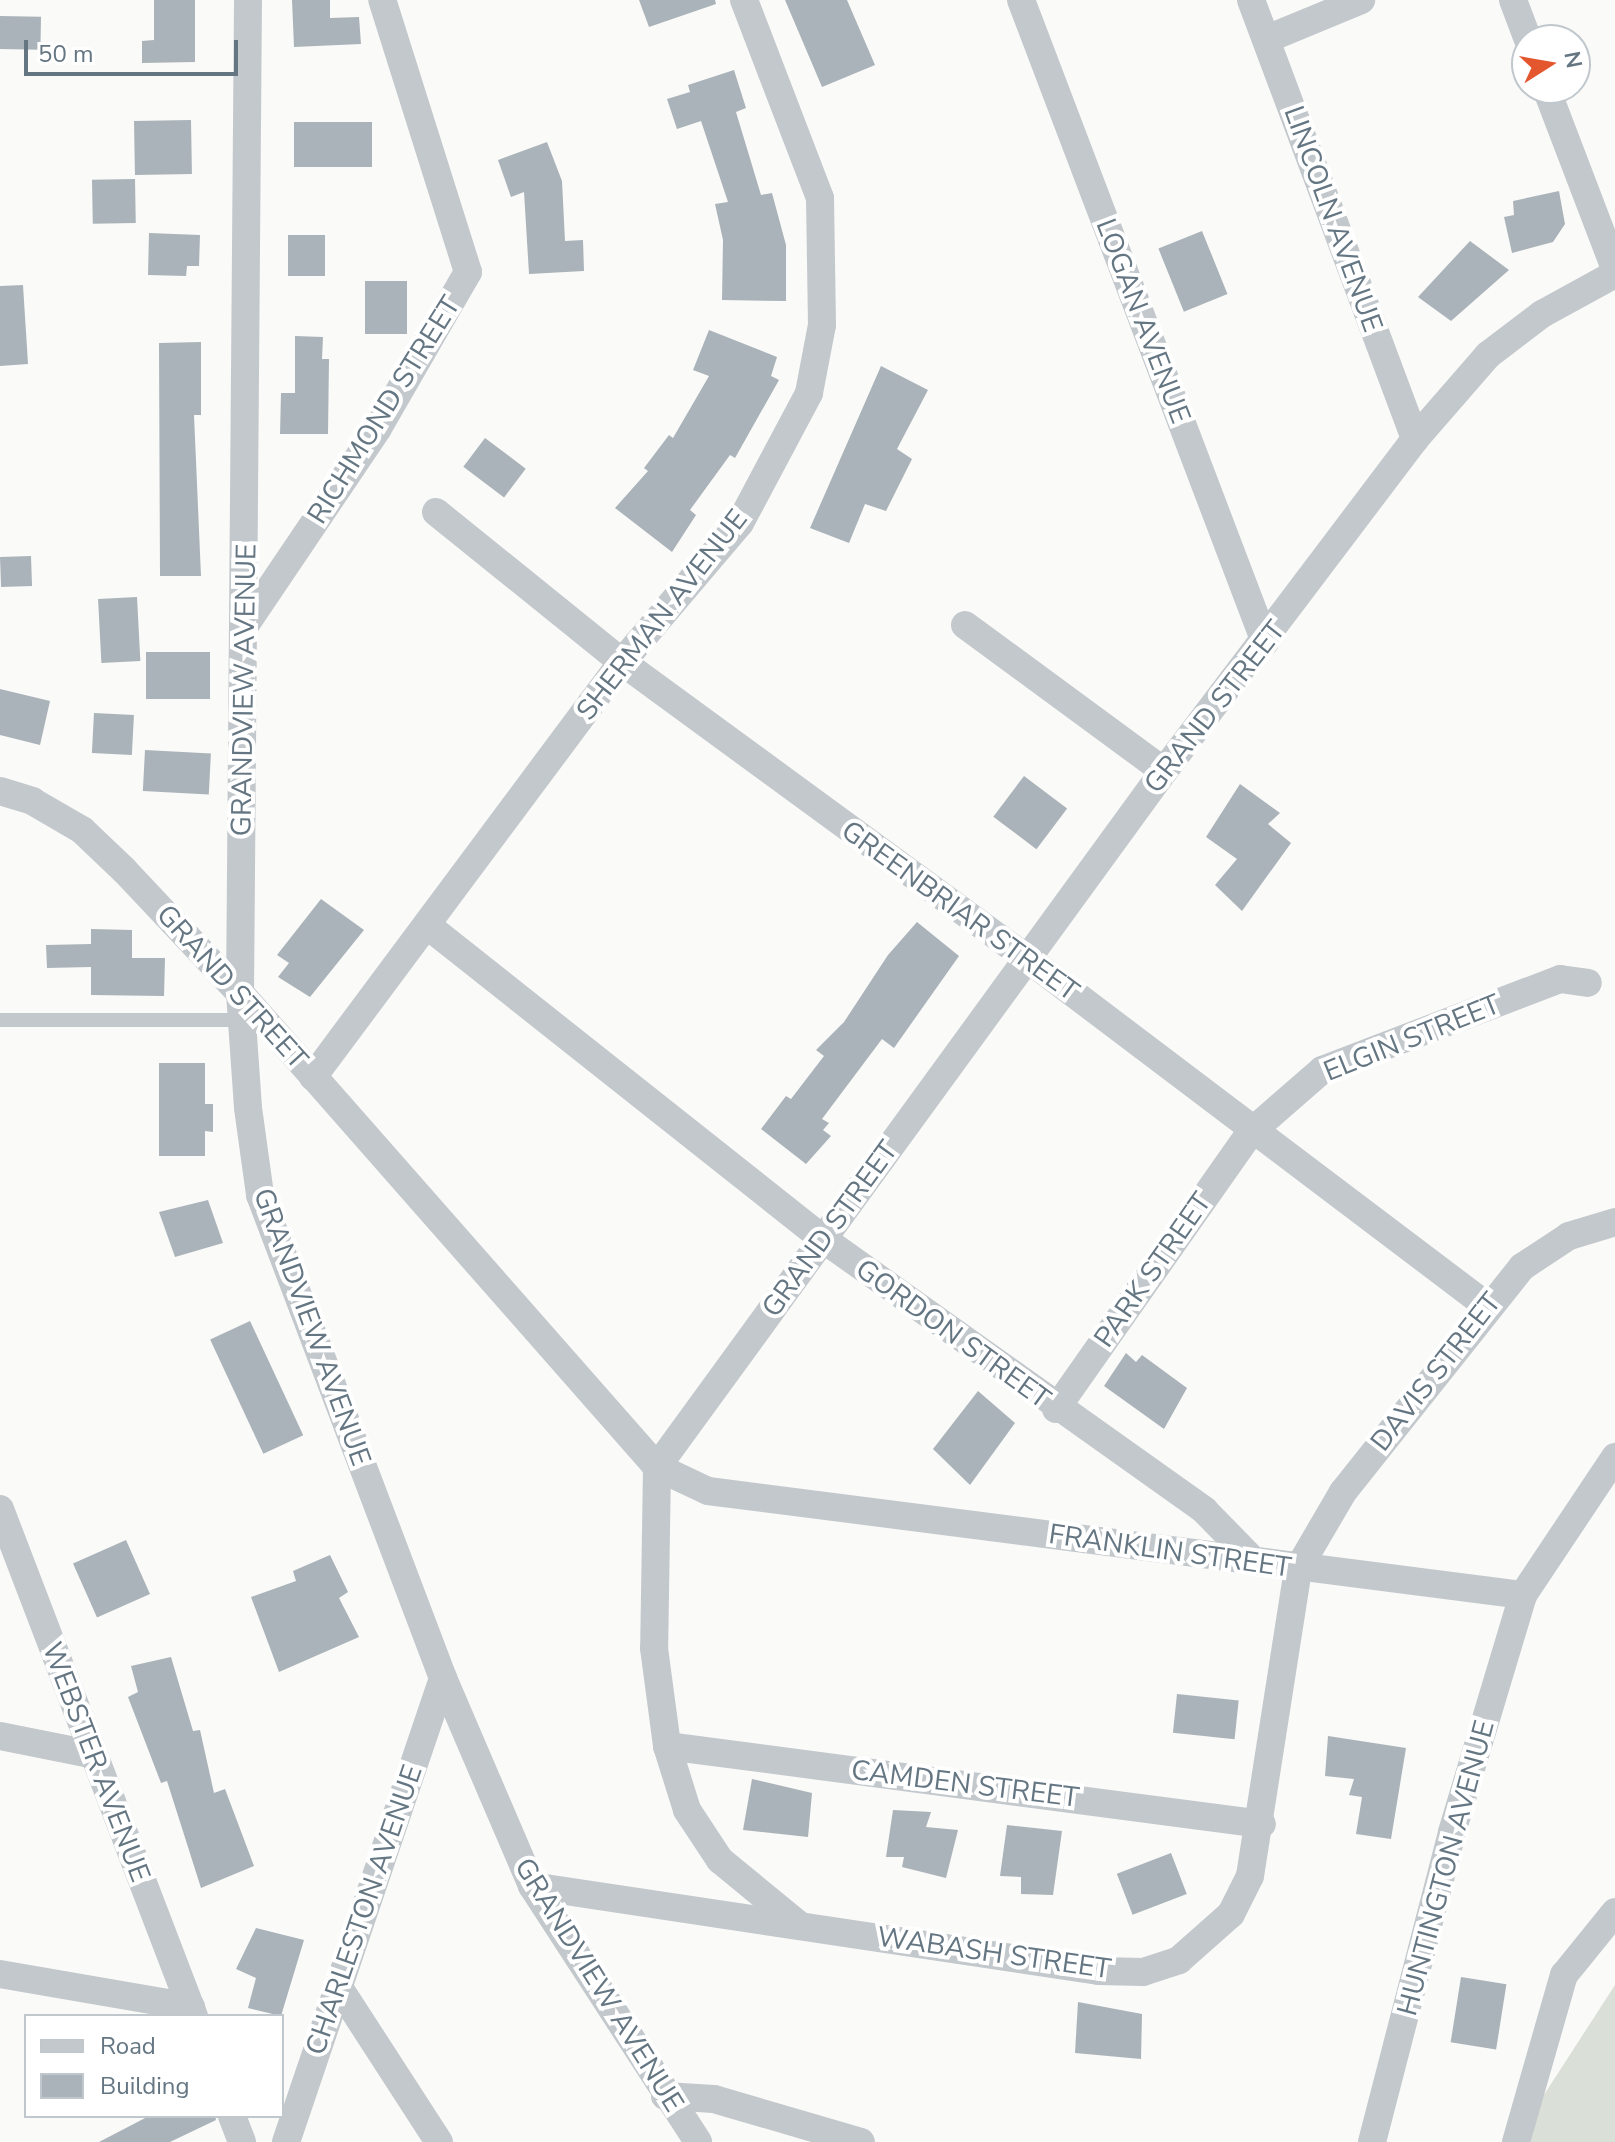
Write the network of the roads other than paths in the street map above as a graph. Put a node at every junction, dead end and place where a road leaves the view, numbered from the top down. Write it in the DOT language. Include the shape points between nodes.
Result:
graph roads {
  1 [pos="248,0"];
  2 [pos="382,0"];
  3 [pos="744,0"];
  4 [pos="1021,0"];
  5 [pos="1251,0"];
  6 [pos="1361,0"];
  7 [pos="1513,0"];
  8 [pos="1522,24"];
  9 [pos="1267,39"];
  10 [pos="1552,104"];
  11 [pos="1615,272"];
  12 [pos="1415,439"];
  13 [pos="436,512"];
  14 [pos="246,624"];
  15 [pos="965,625"];
  16 [pos="1265,642"];
  17 [pos="622,662"];
  18 [pos="1164,771"];
  19 [pos="0,791"];
  20 [pos="428,926"];
  21 [pos="1028,959"];
  22 [pos="1588,983"];
  23 [pos="243,1006"];
  24 [pos="0,1020"];
  25 [pos="313,1077"];
  26 [pos="1251,1132"];
  27 [pos="1615,1222"];
  28 [pos="823,1239"];
  29 [pos="1487,1306"];
  30 [pos="1056,1409"];
  31 [pos="1615,1457"];
  32 [pos="657,1467"];
  33 [pos="0,1509"];
  34 [pos="1253,1560"];
  35 [pos="1298,1569"];
  36 [pos="1523,1595"];
  37 [pos="443,1678"];
  38 [pos="0,1736"];
  39 [pos="667,1746"];
  40 [pos="90,1754"];
  41 [pos="1262,1824"];
  42 [pos="532,1886"];
  43 [pos="1615,1912"];
  44 [pos="800,1925"];
  45 [pos="0,1974"];
  46 [pos="338,1986"];
  47 [pos="192,2012"];
  48 [pos="665,2096"];
  49 [pos="233,2118"];
  50 [pos="242,2142"];
  51 [pos="286,2142"];
  52 [pos="439,2142"];
  53 [pos="698,2142"];
  54 [pos="861,2142"];
  55 [pos="1372,2142"];
  56 [pos="1516,2142"];
  1 -- 14 [label="street, GRANDVIEW AVENUE"];
  2 -- 14 [label="street, RICHMOND STREET" via="468,272 378,428"];
  3 -- 17 [label="street, SHERMAN AVENUE" via="820,198 822,325 809,393 740,523"];
  4 -- 16 [label="street, LOGAN AVENUE"];
  5 -- 9 [label="street, LINCOLN AVENUE"];
  6 -- 9 [label="street"];
  7 -- 8 [label="street"];
  9 -- 12 [label="street, LINCOLN AVENUE"];
  10 -- 11 [label="street"];
  11 -- 12 [label="street, GRAND STREET" via="1542,314 1488,355"];
  12 -- 16 [label="street, GRAND STREET"];
  13 -- 17 [label="street, GREENBRIAR STREET"];
  14 -- 23 [label="street, GRANDVIEW AVENUE"];
  15 -- 18 [label="street"];
  16 -- 18 [label="street, GRAND STREET"];
  17 -- 20 [label="street, SHERMAN AVENUE"];
  17 -- 21 [label="street, GREENBRIAR STREET"];
  18 -- 21 [label="street, GRAND STREET"];
  19 -- 23 [label="street, GRAND STREET" via="32,801 82,830"];
  20 -- 25 [label="street, SHERMAN AVENUE"];
  20 -- 28 [label="street, GORDON STREET"];
  21 -- 26 [label="street, GREENBRIAR STREET"];
  21 -- 28 [label="street, GRAND STREET"];
  22 -- 26 [label="street, ELGIN STREET" via="1560,979 1322,1070"];
  23 -- 24 [label="lane"];
  23 -- 25 [label="street, GRAND STREET"];
  23 -- 37 [label="street, GRANDVIEW AVENUE" via="248,1108 260,1195"];
  25 -- 32 [label="street, GRAND STREET"];
  26 -- 29 [label="street, GREENBRIAR STREET"];
  26 -- 30 [label="street, PARK STREET"];
  27 -- 29 [label="street, DAVIS STREET" via="1569,1236 1522,1267"];
  28 -- 30 [label="street, GORDON STREET"];
  28 -- 32 [label="street, GRAND STREET"];
  29 -- 35 [label="street, DAVIS STREET" via="1343,1492"];
  30 -- 34 [label="street, GORDON STREET" via="1204,1510"];
  31 -- 36 [label="street"];
  32 -- 34 [label="street, FRANKLIN STREET" via="708,1491"];
  32 -- 39 [label="street" via="654,1648"];
  33 -- 40 [label="street, WEBSTER AVENUE"];
  34 -- 35 [label="street, FRANKLIN STREET"];
  35 -- 36 [label="street, FRANKLIN STREET"];
  35 -- 41 [label="street, WABASH STREET"];
  36 -- 55 [label="street, HUNTINGTON AVENUE" via="1452,1832"];
  37 -- 42 [label="street, GRANDVIEW AVENUE"];
  37 -- 46 [label="street, CHARLESTON AVENUE"];
  38 -- 40 [label="street"];
  39 -- 41 [label="street, CAMDEN STREET"];
  39 -- 44 [label="street" via="687,1810 720,1860"];
  40 -- 47 [label="street, WEBSTER AVENUE"];
  41 -- 44 [label="street, WABASH STREET" via="1250,1876 1231,1914 1179,1960 1143,1972 1099,1971"];
  42 -- 44 [label="street, WABASH STREET"];
  42 -- 48 [label="street, GRANDVIEW AVENUE"];
  43 -- 56 [label="street" via="1564,1975"];
  45 -- 47 [label="street"];
  46 -- 51 [label="street, CHARLESTON AVENUE"];
  46 -- 52 [label="street"];
  48 -- 53 [label="street, GRANDVIEW AVENUE"];
  48 -- 54 [label="street" via="714,2099"];
  49 -- 50 [label="street"];
}
